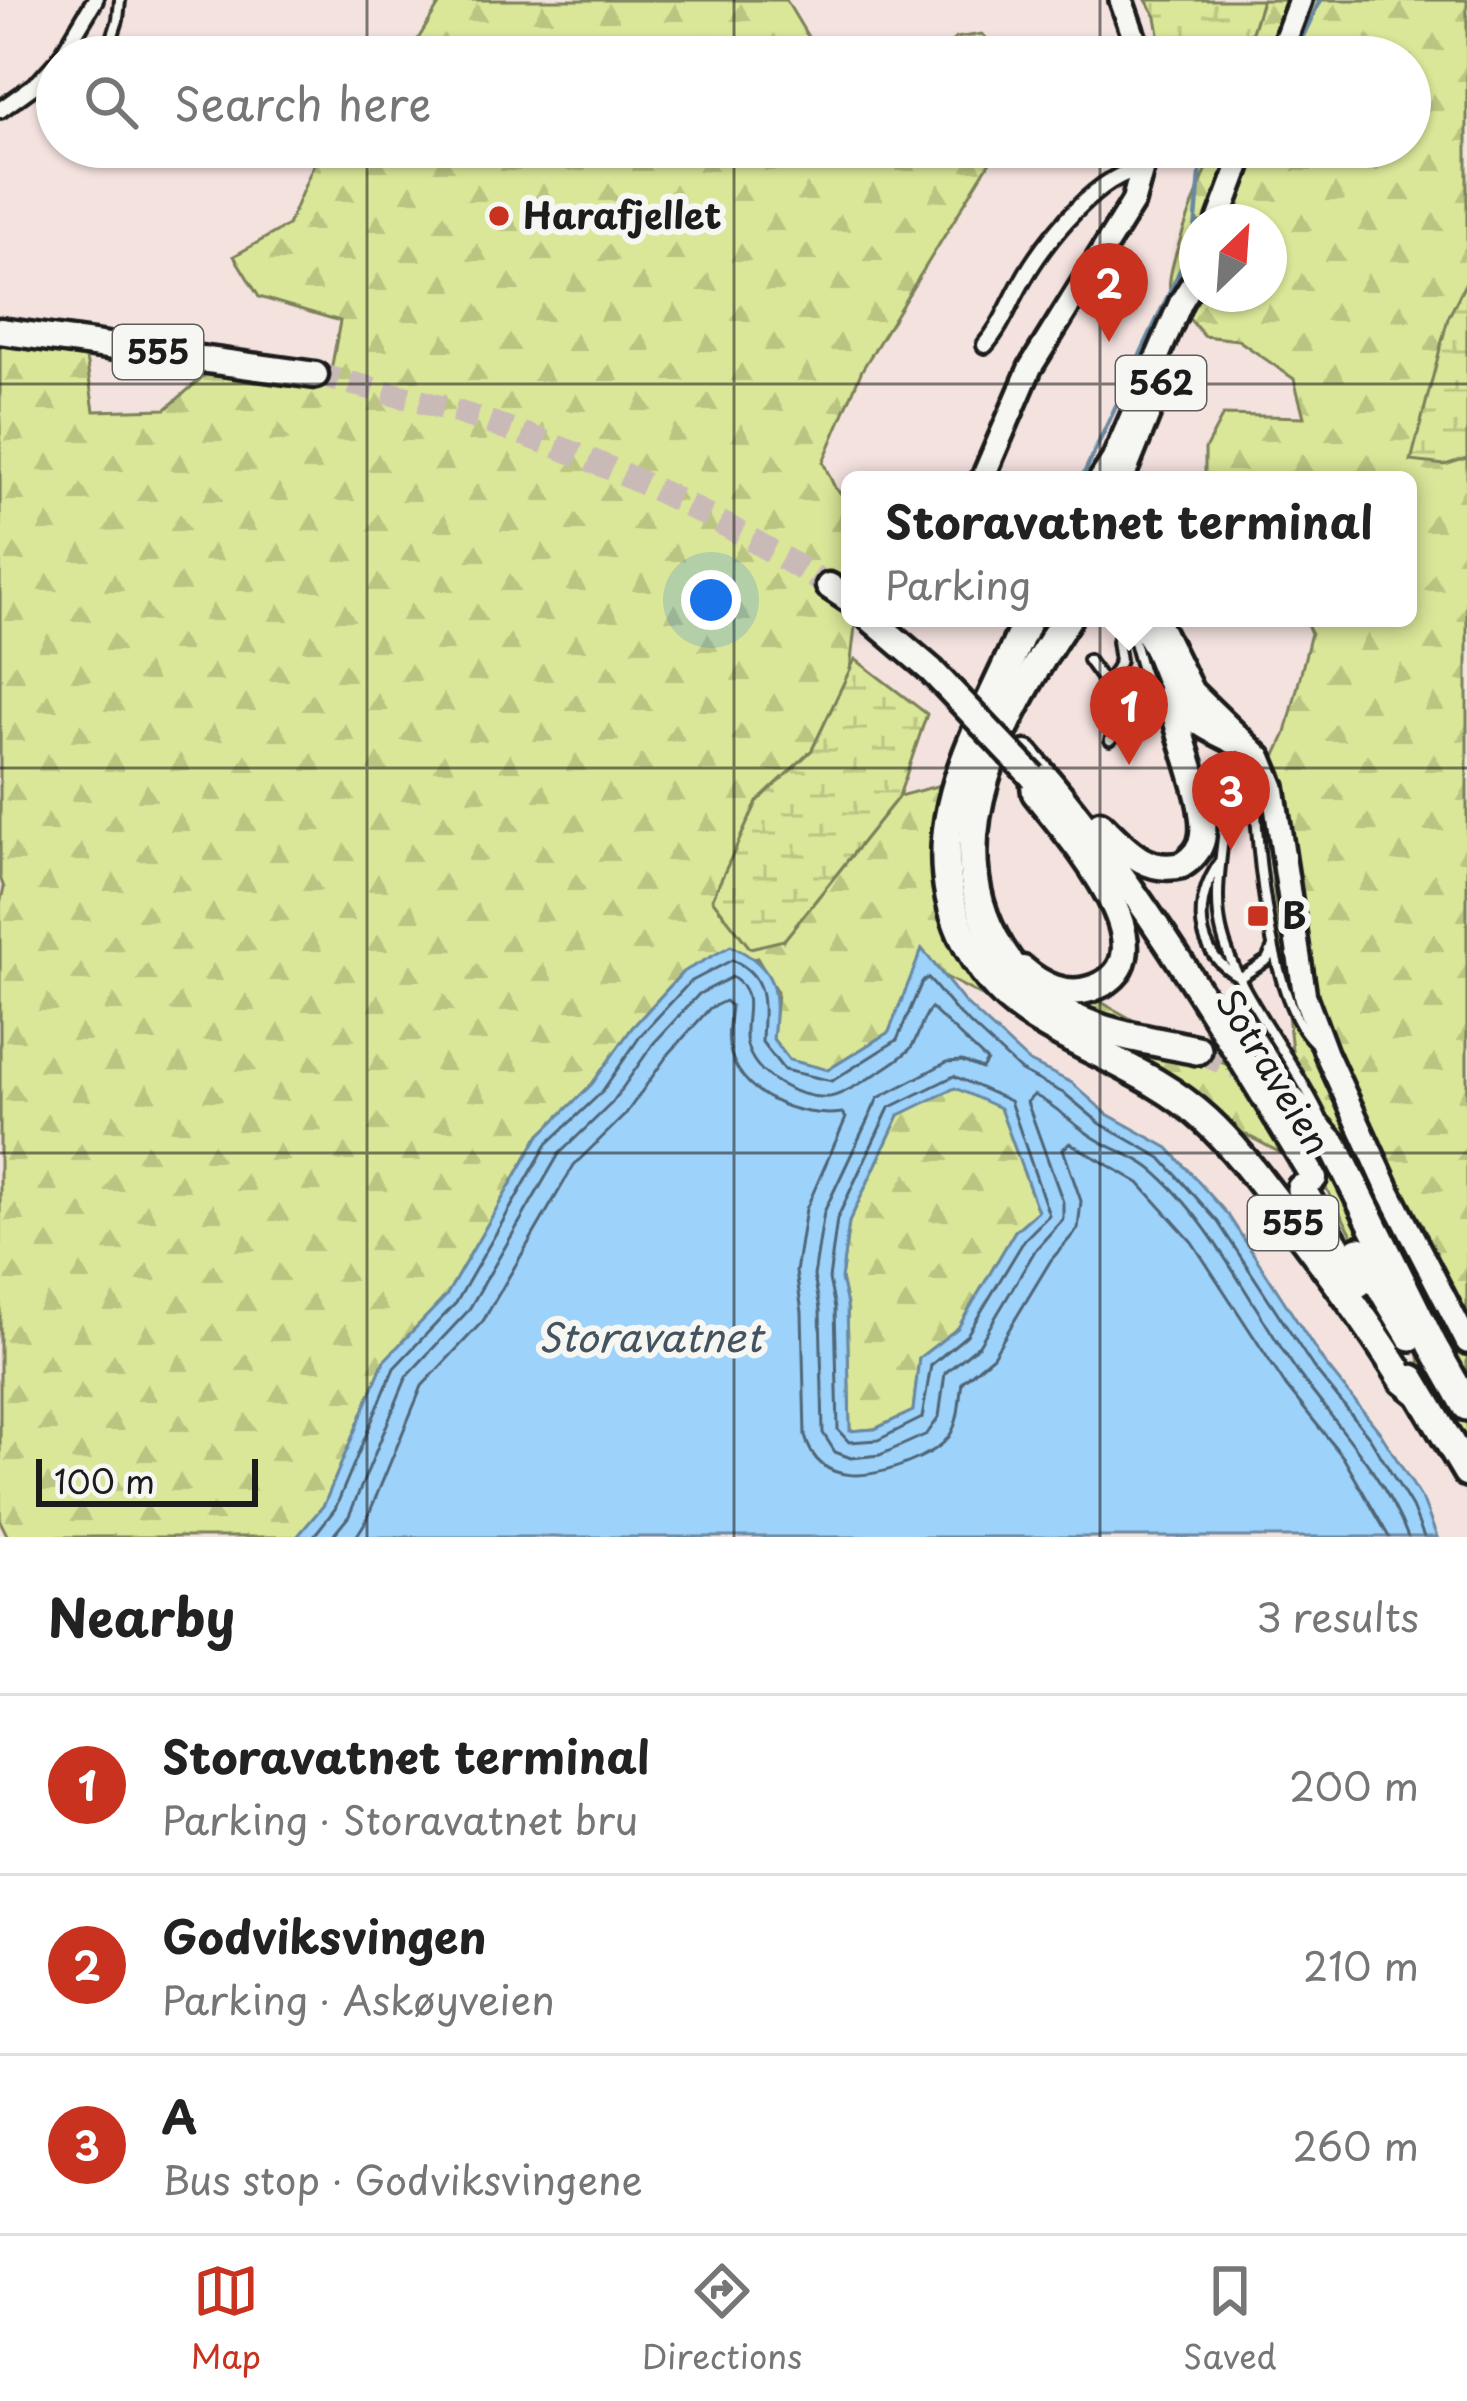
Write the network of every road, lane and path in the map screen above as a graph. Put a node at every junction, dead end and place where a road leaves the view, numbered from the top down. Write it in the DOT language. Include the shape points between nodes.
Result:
graph roads {
  1 [pos="95,0"];
  2 [pos="120,0"];
  3 [pos="1121,0"];
  4 [pos="1300,0"];
  5 [pos="73,36"];
  6 [pos="114,36"];
  7 [pos="1134,36"];
  8 [pos="1287,36"];
  9 [pos="36,84"];
  10 [pos="0,110"];
  11 [pos="1132,168"];
  12 [pos="1143,168"];
  13 [pos="1238,168"];
  14 [pos="1225,204"];
  15 [pos="1099,256"];
  16 [pos="1134,276"];
  17 [pos="1179,307"];
  18 [pos="1190,312"];
  19 [pos="0,331"];
  20 [pos="985,345"];
  21 [pos="315,375"];
  22 [pos="988,471"];
  23 [pos="1106,471"];
  24 [pos="1126,471"];
  25 [pos="882,627"];
  26 [pos="891,627"];
  27 [pos="1024,627"];
  28 [pos="1062,627"];
  29 [pos="1142,627"];
  30 [pos="1158,627"];
  31 [pos="1117,641"];
  32 [pos="1088,660"];
  33 [pos="934,666"];
  34 [pos="1106,686"];
  35 [pos="1178,702"];
  36 [pos="1133,722"];
  37 [pos="1110,740"];
  38 [pos="1264,749"];
  39 [pos="1085,833"];
  40 [pos="1221,860"];
  41 [pos="995,942"];
  42 [pos="1273,944"];
  43 [pos="1241,977"];
  44 [pos="1197,1050"];
  45 [pos="1326,1053"];
  46 [pos="1283,1092"];
  47 [pos="1334,1146"];
  48 [pos="1308,1183"];
  49 [pos="1467,1342"];
  50 [pos="1420,1393"];
  51 [pos="1467,1406"];
  52 [pos="1467,1426"];
  53 [pos="1467,1472"];
  1 -- 5 [label="street"];
  2 -- 6 [label="lane"];
  3 -- 7 [label="main road"];
  4 -- 8 [label="main road"];
  9 -- 10 [label="street"];
  11 -- 20 [label="street" via="1044,246"];
  12 -- 15 [label="main road" via="1133,202"];
  13 -- 14 [label="main road"];
  15 -- 16 [label="lane"];
  15 -- 22 [label="main road" via="1030,368"];
  17 -- 23 [label="main road, 562"];
  18 -- 24 [label="main road, 562"];
  19 -- 21 [label="highway, 555"];
  25 -- 33 [label="highway, 555"];
  26 -- 33 [label="highway, 555"];
  27 -- 50 [label="highway, 555" via="960,769 946,823 946,877 970,950 1023,1010 1206,1120"];
  28 -- 41 [label="highway, 555" via="977,802 971,865"];
  29 -- 35 [label="main road"];
  30 -- 35 [label="main road"];
  31 -- 34 [label="lane" via="1120,662"];
  32 -- 34 [label="lane"];
  33 -- 39 [label="highway, 555" via="1018,744"];
  33 -- 39 [label="highway, 555, bridge" via="1034,777 1035,793"];
  34 -- 36 [label="lane"];
  35 -- 36 [label="lane"];
  35 -- 38 [label="main road" via="1192,719"];
  35 -- 39 [label="highway, 555" via="1203,818 1192,859 1169,868 1145,864"];
  36 -- 37 [label="lane"];
  38 -- 40 [label="lane" via="1240,764 1230,784"];
  38 -- 42 [label="lane" via="1255,801"];
  38 -- 45 [label="main road" via="1298,967"];
  39 -- 41 [label="highway, 555" via="1123,923 1124,959 1111,979 1079,992 1052,988"];
  39 -- 48 [label="highway, Sotraveien / 555" via="1204,997"];
  40 -- 43 [label="lane" via="1221,931"];
  40 -- 43 [label="lane" via="1204,888 1203,930 1221,968"];
  41 -- 44 [label="highway, 555" via="1028,987 1075,1018"];
  42 -- 43 [label="lane" via="1268,960"];
  42 -- 45 [label="lane" via="1297,1023"];
  43 -- 47 [label="lane, Sotraveien"];
  45 -- 49 [label="main road"];
  46 -- 47 [label="highway, 555"];
  47 -- 51 [label="highway, 555"];
  48 -- 50 [label="highway, Sotraveien / 555"];
  48 -- 52 [label="highway, Sotraveien / 555"];
  50 -- 53 [label="highway, Sotraveien / 555"];
}
